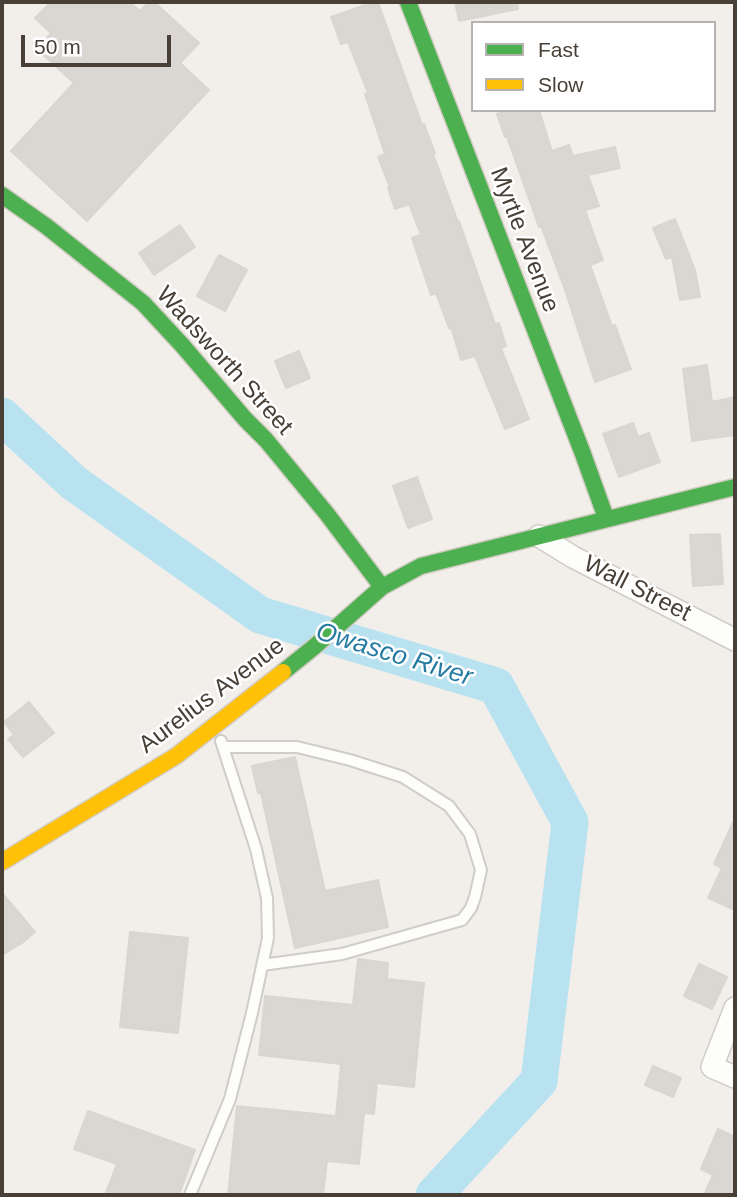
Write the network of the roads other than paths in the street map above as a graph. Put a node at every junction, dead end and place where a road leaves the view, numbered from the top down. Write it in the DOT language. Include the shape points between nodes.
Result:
graph roads {
  1 [pos="408,2"];
  2 [pos="2,195"];
  3 [pos="735,487"];
  4 [pos="606,518"];
  5 [pos="539,536"];
  6 [pos="382,587"];
  7 [pos="735,640"];
  8 [pos="216,725"];
  9 [pos="223,747"];
  10 [pos="2,862"];
  11 [pos="262,965"];
  12 [pos="735,1007"];
  13 [pos="735,1077"];
  14 [pos="190,1195"];
  1 -- 4 [label="street, Myrtle Avenue"];
  2 -- 6 [label="street, Wadsworth Street" via="143,303 266,440"];
  3 -- 4 [label="street, Aurelius Avenue"];
  4 -- 5 [label="street, Aurelius Avenue"];
  5 -- 6 [label="street, Aurelius Avenue" via="421,566"];
  5 -- 7 [label="street, Wall Street"];
  6 -- 8 [label="street, Aurelius Avenue"];
  8 -- 9 [label="lane"];
  8 -- 10 [label="street, Aurelius Avenue" via="176,756"];
  9 -- 11 [label="lane" via="267,898 268,939"];
  9 -- 11 [label="lane" via="297,747 403,777 449,806 470,834 481,870 471,908 462,920 342,954"];
  11 -- 14 [label="lane" via="230,1099"];
  12 -- 13 [label="street" via="712,1066"];
}
